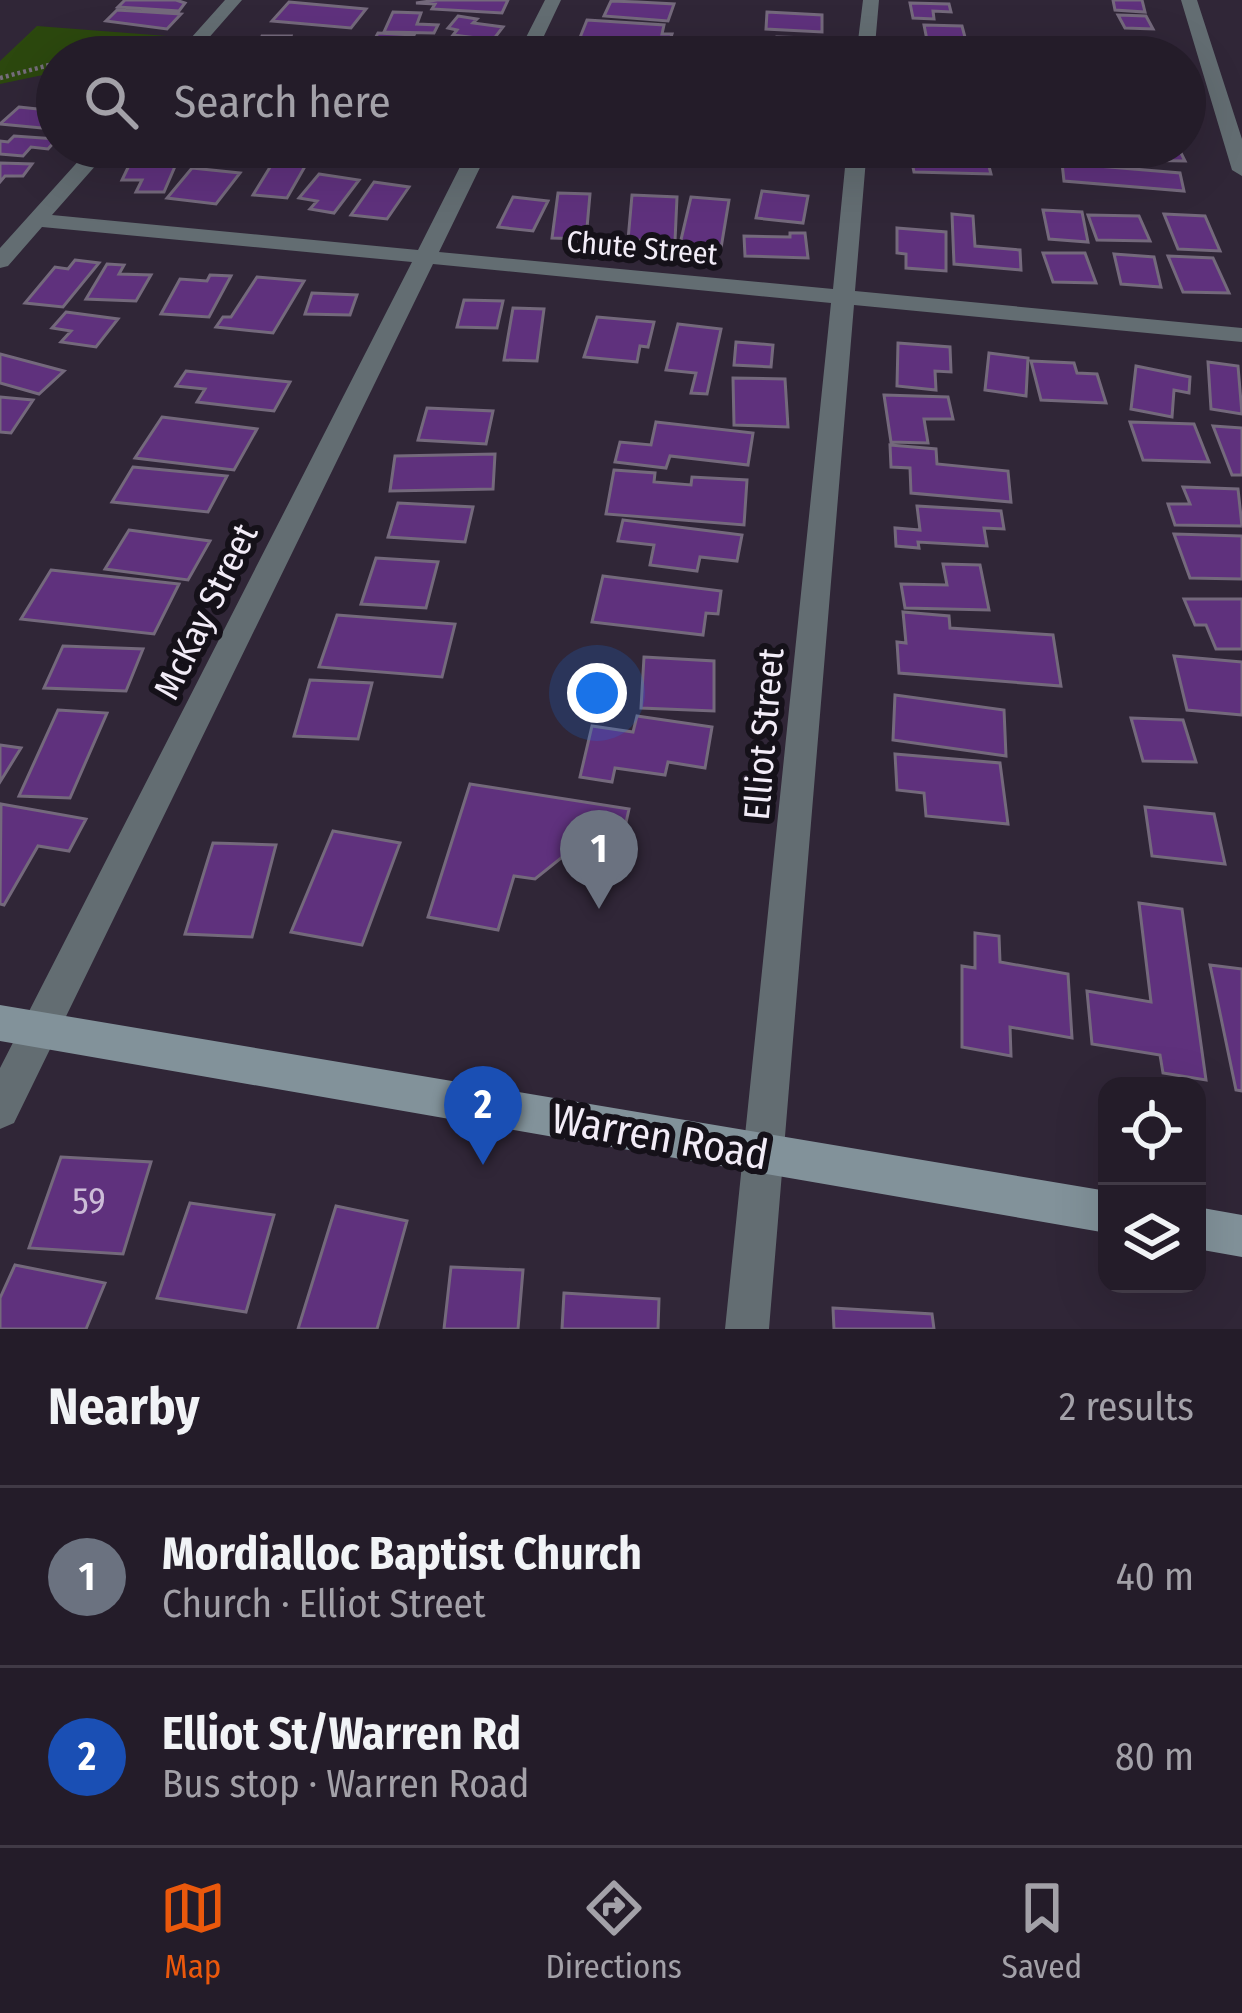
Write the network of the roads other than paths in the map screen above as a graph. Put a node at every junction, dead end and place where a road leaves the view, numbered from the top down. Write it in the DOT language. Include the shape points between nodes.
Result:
graph roads {
  1 [pos="234,0"];
  2 [pos="553,0"];
  3 [pos="871,0"];
  4 [pos="1190,0"];
  5 [pos="202,36"];
  6 [pos="535,36"];
  7 [pos="868,36"];
  8 [pos="1201,36"];
  9 [pos="1206,52"];
  10 [pos="83,168"];
  11 [pos="469,168"];
  12 [pos="855,168"];
  13 [pos="1242,170"];
  14 [pos="37,220"];
  15 [pos="424,258"];
  16 [pos="0,260"];
  17 [pos="842,297"];
  18 [pos="1242,335"];
  19 [pos="20,1027"];
  20 [pos="0,1109"];
  21 [pos="764,1153"];
  22 [pos="1098,1210"];
  23 [pos="1206,1230"];
  24 [pos="1242,1236"];
  25 [pos="747,1329"];
  1 -- 5 [label="street"];
  2 -- 6 [label="street"];
  3 -- 7 [label="street"];
  4 -- 8 [label="street"];
  9 -- 13 [label="street"];
  10 -- 14 [label="street"];
  11 -- 15 [label="street, McKay Street"];
  12 -- 17 [label="street, Elliot Street"];
  14 -- 15 [label="street, Chute Street"];
  14 -- 16 [label="street"];
  15 -- 17 [label="street, Chute Street"];
  15 -- 19 [label="street, McKay Street"];
  17 -- 18 [label="street, Chute Street"];
  17 -- 21 [label="street, Elliot Street"];
  19 -- 20 [label="street, McKay Street"];
  19 -- 21 [label="street, Warren Road"];
  21 -- 22 [label="street, Warren Road"];
  21 -- 25 [label="street, Elliot Street"];
  23 -- 24 [label="street"];
}
